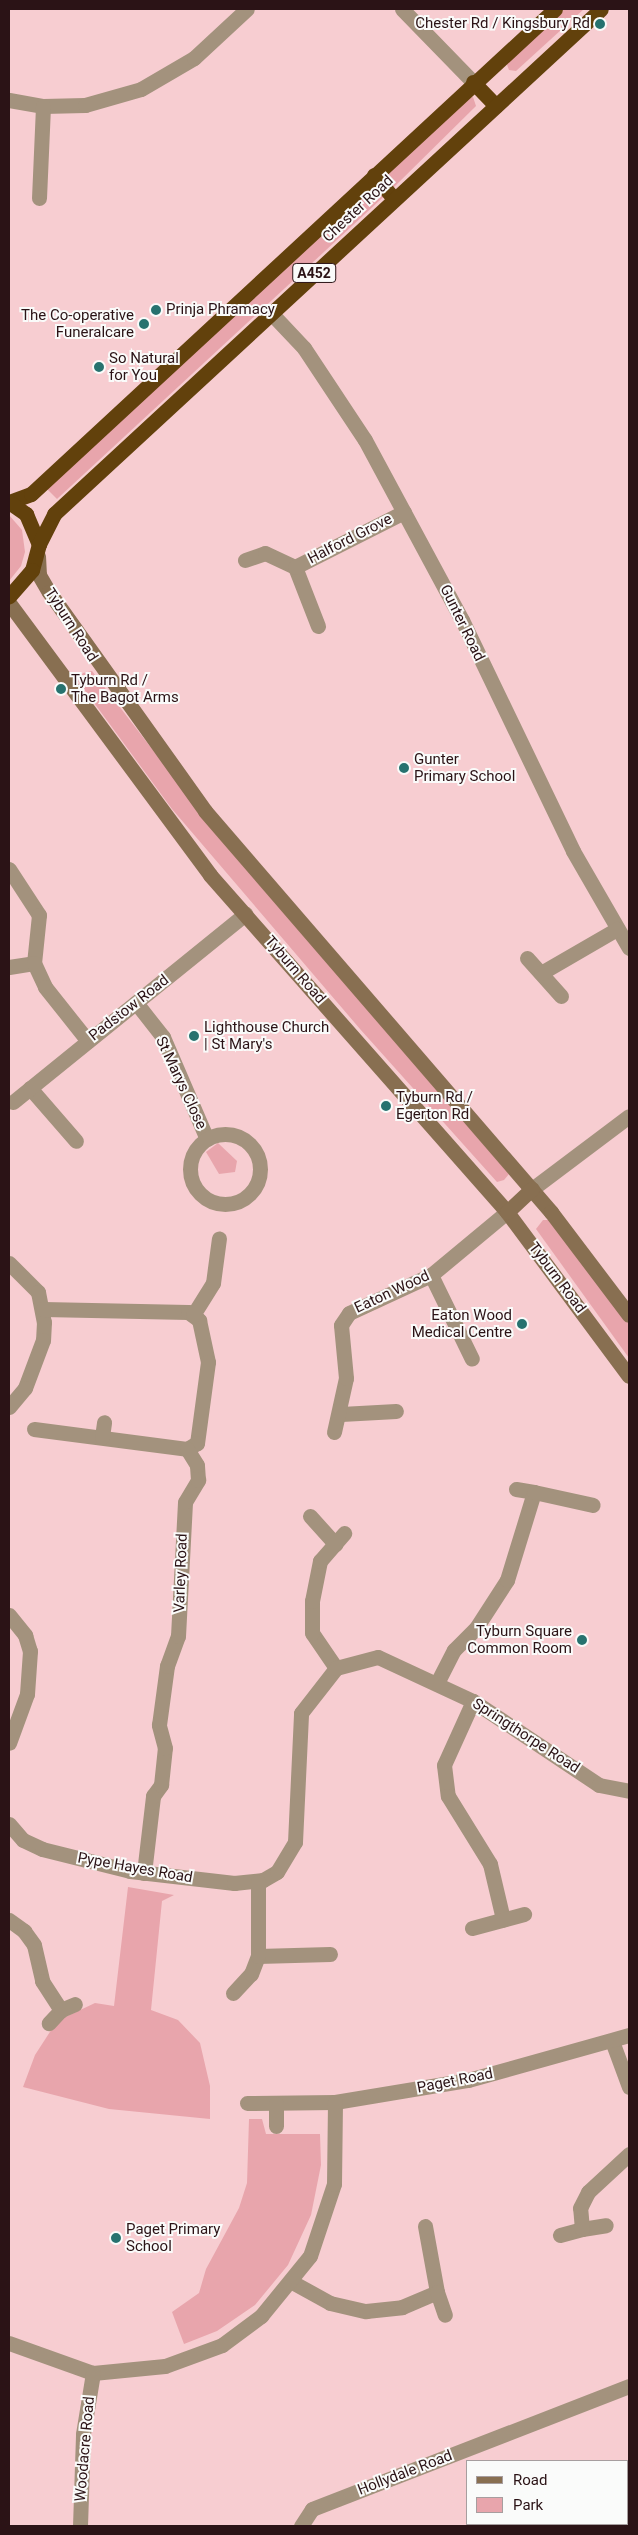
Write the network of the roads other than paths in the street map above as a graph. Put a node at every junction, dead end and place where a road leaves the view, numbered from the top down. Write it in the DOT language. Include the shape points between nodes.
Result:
graph roads {
  1 [pos="247,9"];
  2 [pos="402,9"];
  3 [pos="555,9"];
  4 [pos="600,9"];
  5 [pos="473,82"];
  6 [pos="9,100"];
  7 [pos="43,106"];
  8 [pos="496,106"];
  9 [pos="374,175"];
  10 [pos="39,198"];
  11 [pos="394,199"];
  12 [pos="271,313"];
  13 [pos="9,502"];
  14 [pos="404,512"];
  15 [pos="39,550"];
  16 [pos="245,560"];
  17 [pos="295,567"];
  18 [pos="9,596"];
  19 [pos="9,602"];
  20 [pos="318,626"];
  21 [pos="9,869"];
  22 [pos="245,914"];
  23 [pos="617,929"];
  24 [pos="629,948"];
  25 [pos="527,958"];
  26 [pos="34,963"];
  27 [pos="9,967"];
  28 [pos="541,973"];
  29 [pos="561,996"];
  30 [pos="137,1004"];
  31 [pos="88,1041"];
  32 [pos="30,1088"];
  33 [pos="13,1102"];
  34 [pos="629,1116"];
  35 [pos="207,1139"];
  36 [pos="76,1141"];
  37 [pos="532,1189"];
  38 [pos="507,1212"];
  39 [pos="219,1238"];
  40 [pos="9,1263"];
  41 [pos="431,1275"];
  42 [pos="43,1309"];
  43 [pos="629,1314"];
  44 [pos="193,1315"];
  45 [pos="472,1359"];
  46 [pos="629,1376"];
  47 [pos="9,1407"];
  48 [pos="396,1411"];
  49 [pos="341,1414"];
  50 [pos="34,1429"];
  51 [pos="334,1432"];
  52 [pos="187,1449"];
  53 [pos="516,1489"];
  54 [pos="534,1492"];
  55 [pos="592,1505"];
  56 [pos="310,1516"];
  57 [pos="9,1615"];
  58 [pos="336,1668"];
  59 [pos="437,1683"];
  60 [pos="473,1701"];
  61 [pos="9,1743"];
  62 [pos="622,1791"];
  63 [pos="9,1824"];
  64 [pos="144,1873"];
  65 [pos="264,1879"];
  66 [pos="524,1914"];
  67 [pos="504,1919"];
  68 [pos="9,1920"];
  69 [pos="472,1928"];
  70 [pos="330,1954"];
  71 [pos="258,1956"];
  72 [pos="234,1993"];
  73 [pos="75,2004"];
  74 [pos="61,2010"];
  75 [pos="49,2023"];
  76 [pos="629,2035"];
  77 [pos="612,2041"];
  78 [pos="629,2087"];
  79 [pos="335,2102"];
  80 [pos="247,2103"];
  81 [pos="276,2104"];
  82 [pos="276,2126"];
  83 [pos="629,2154"];
  84 [pos="606,2225"];
  85 [pos="425,2226"];
  86 [pos="582,2229"];
  87 [pos="560,2235"];
  88 [pos="292,2282"];
  89 [pos="437,2292"];
  90 [pos="445,2315"];
  91 [pos="9,2343"];
  92 [pos="92,2373"];
  93 [pos="629,2386"];
  94 [pos="80,2526"];
  95 [pos="301,2526"];
  1 -- 7 [label="street" via="194,58 140,89 85,105"];
  2 -- 5 [label="street"];
  3 -- 5 [label="highway, Chester Road / A452"];
  4 -- 8 [label="highway, Chester Road / A452"];
  5 -- 8 [label="highway"];
  5 -- 9 [label="highway, Chester Road / A452"];
  6 -- 7 [label="street"];
  7 -- 10 [label="street"];
  8 -- 11 [label="highway, Chester Road / A452"];
  9 -- 11 [label="highway"];
  9 -- 13 [label="highway, Chester Road / A452" via="31,494"];
  11 -- 12 [label="highway, Chester Road / A452"];
  12 -- 14 [label="street, Gunter Road" via="319,371 365,440"];
  12 -- 15 [label="highway, Chester Road / A452" via="54,514"];
  13 -- 15 [label="highway" via="26,514"];
  14 -- 17 [label="street, Halford Grove"];
  14 -- 23 [label="street, Gunter Road" via="573,851"];
  15 -- 18 [label="highway, Chester Road" via="24,582"];
  15 -- 37 [label="main road, Tyburn Road" via="39,575 53,599 205,811"];
  16 -- 17 [label="street, Halford Grove" via="265,553"];
  17 -- 20 [label="street, Halford Grove"];
  19 -- 22 [label="main road, Tyburn Road" via="140,785"];
  21 -- 26 [label="street" via="39,914"];
  22 -- 30 [label="street, Padstow Road"];
  22 -- 38 [label="main road, Tyburn Road"];
  23 -- 24 [label="street, Gunter Road"];
  23 -- 28 [label="street"];
  25 -- 28 [label="street"];
  26 -- 27 [label="street"];
  26 -- 31 [label="street" via="45,987"];
  28 -- 29 [label="street"];
  30 -- 31 [label="street, Padstow Road"];
  30 -- 35 [label="street, St Marys Close" via="162,1037"];
  31 -- 32 [label="street, Padstow Road"];
  32 -- 33 [label="street, Padstow Road"];
  32 -- 36 [label="street"];
  34 -- 37 [label="street"];
  35 -- 35 [label="street, St Marys Close" via="224,1134 238,1136 258,1157 255,1187 243,1199 224,1204 207,1199 196,1188 190,1168 193,1155"];
  37 -- 38 [label="main road"];
  37 -- 43 [label="main road, Tyburn Road"];
  38 -- 41 [label="street, Eaton Wood"];
  38 -- 46 [label="main road, Tyburn Road"];
  39 -- 44 [label="street" via="213,1284"];
  40 -- 42 [label="street" via="38,1292"];
  41 -- 45 [label="street"];
  41 -- 49 [label="street, Eaton Wood" via="349,1312 340,1340 346,1378"];
  42 -- 44 [label="street"];
  42 -- 47 [label="street" via="43,1340 25,1388"];
  44 -- 52 [label="street" via="200,1320 208,1362 197,1443"];
  48 -- 49 [label="street"];
  49 -- 51 [label="street, Eaton Wood"];
  50 -- 52 [label="street" via="103,1430"];
  52 -- 64 [label="street, Varley Road" via="197,1465 198,1480 185,1502 178,1636 167,1666 159,1725 164,1748 161,1785 153,1796"];
  53 -- 54 [label="street"];
  54 -- 55 [label="street"];
  54 -- 59 [label="street" via="507,1580 476,1628 454,1650"];
  56 -- 58 [label="street" via="340,1538 320,1561 312,1601 312,1633"];
  57 -- 61 [label="street" via="25,1635 30,1651 27,1694"];
  58 -- 59 [label="street, Springthorpe Road" via="378,1657"];
  58 -- 65 [label="street" via="301,1713 296,1842"];
  59 -- 60 [label="street, Springthorpe Road"];
  60 -- 62 [label="street, Springthorpe Road" via="599,1785"];
  60 -- 67 [label="street" via="444,1764 448,1796 490,1864"];
  63 -- 64 [label="street, Pype Hayes Road" via="23,1840 42,1849"];
  64 -- 65 [label="street, Pype Hayes Road"];
  65 -- 71 [label="street"];
  66 -- 67 [label="street"];
  67 -- 69 [label="street"];
  68 -- 74 [label="street" via="24,1931 34,1945 42,1981"];
  70 -- 71 [label="street"];
  71 -- 72 [label="street" via="250,1974"];
  73 -- 74 [label="street"];
  74 -- 75 [label="street"];
  76 -- 77 [label="street, Paget Road"];
  77 -- 78 [label="street"];
  77 -- 79 [label="street, Paget Road" via="468,2080"];
  79 -- 81 [label="street, Paget Road"];
  79 -- 88 [label="street" via="334,2184 329,2209 310,2256"];
  80 -- 81 [label="street, Paget Road"];
  81 -- 82 [label="street"];
  83 -- 86 [label="street" via="588,2192 580,2208"];
  84 -- 86 [label="street"];
  85 -- 89 [label="street"];
  86 -- 87 [label="street"];
  88 -- 89 [label="street" via="330,2304 366,2311 402,2306"];
  88 -- 92 [label="street" via="261,2316 222,2345 165,2366"];
  89 -- 90 [label="street"];
  91 -- 92 [label="street" via="50,2361"];
  92 -- 94 [label="street, Woodacre Road" via="83,2434"];
  93 -- 95 [label="street, Hollydale Road" via="312,2509"];
}
